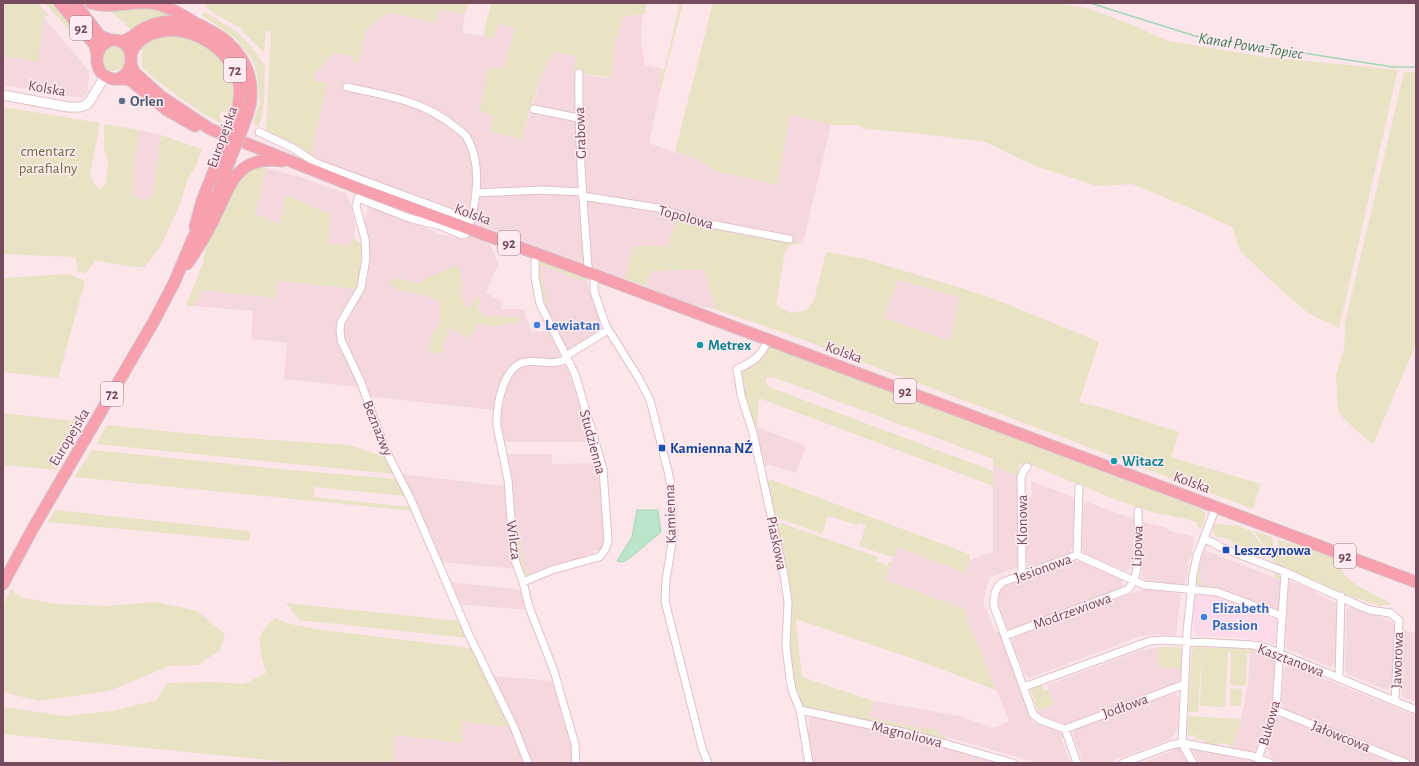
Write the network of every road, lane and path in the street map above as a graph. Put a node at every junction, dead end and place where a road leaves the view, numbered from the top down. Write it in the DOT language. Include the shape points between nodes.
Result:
graph roads {
  1 [pos="60,3"];
  2 [pos="74,3"];
  3 [pos="91,3"];
  4 [pos="198,24"];
  5 [pos="115,41"];
  6 [pos="97,56"];
  7 [pos="131,59"];
  8 [pos="579,73"];
  9 [pos="110,77"];
  10 [pos="347,87"];
  11 [pos="3,95"];
  12 [pos="534,109"];
  13 [pos="578,118"];
  14 [pos="239,122"];
  15 [pos="210,128"];
  16 [pos="259,132"];
  17 [pos="299,164"];
  18 [pos="476,193"];
  19 [pos="582,194"];
  20 [pos="469,224"];
  21 [pos="789,239"];
  22 [pos="537,254"];
  23 [pos="590,273"];
  24 [pos="172,285"];
  25 [pos="608,330"];
  26 [pos="768,340"];
  27 [pos="567,357"];
  28 [pos="1027,468"];
  29 [pos="1079,488"];
  30 [pos="1216,507"];
  31 [pos="1138,511"];
  32 [pos="1204,539"];
  33 [pos="1077,555"];
  34 [pos="1285,572"];
  35 [pos="1022,575"];
  36 [pos="1134,580"];
  37 [pos="523,582"];
  38 [pos="1416,582"];
  39 [pos="3,584"];
  40 [pos="1191,590"];
  41 [pos="1341,596"];
  42 [pos="1282,616"];
  43 [pos="1005,636"];
  44 [pos="1187,641"];
  45 [pos="1280,653"];
  46 [pos="1339,678"];
  47 [pos="1185,684"];
  48 [pos="1024,687"];
  49 [pos="1395,701"];
  50 [pos="800,710"];
  51 [pos="1276,710"];
  52 [pos="1416,710"];
  53 [pos="1065,729"];
  54 [pos="1182,743"];
  55 [pos="1258,758"];
  56 [pos="1132,761"];
  57 [pos="528,763"];
  58 [pos="576,763"];
  59 [pos="708,763"];
  60 [pos="809,763"];
  61 [pos="1013,763"];
  62 [pos="1077,763"];
  63 [pos="1123,763"];
  64 [pos="1193,763"];
  65 [pos="1270,763"];
  66 [pos="1406,763"];
  1 -- 6 [label="main road, 92" via="95,45"];
  2 -- 5 [label="main road, 92" via="100,36"];
  3 -- 4 [label="main road" via="151,3 169,8"];
  4 -- 5 [label="main road, Europejska / 72" via="159,23 143,29 125,41"];
  4 -- 14 [label="main road, Europejska / 72" via="226,41 239,54 246,66 250,78 251,98 249,112"];
  5 -- 6 [label="main road, 92" via="102,46"];
  5 -- 7 [label="main road, 92" via="127,47"];
  6 -- 9 [label="main road, 92" via="102,74"];
  7 -- 9 [label="main road" via="126,73"];
  7 -- 14 [label="main road, Europejska / 72" via="138,42 167,30 191,34 214,46 230,62 238,78"];
  7 -- 15 [label="main road, 92" via="134,72 162,97"];
  8 -- 13 [label="street, Grabowa"];
  9 -- 11 [label="street, Kolska" via="92,100 75,108"];
  9 -- 15 [label="main road, 92" via="130,80 159,105 177,116 198,127"];
  10 -- 18 [label="street" via="407,100 423,106 449,122 465,136 472,151 477,176"];
  12 -- 13 [label="street"];
  13 -- 19 [label="street, Grabowa"];
  14 -- 24 [label="main road, Europejska / 72, bridge" via="224,160 218,193 192,240"];
  15 -- 17 [label="main road, Kolska / 92"];
  16 -- 20 [label="street" via="293,148 316,163"];
  17 -- 20 [label="main road, Kolska / 92" via="368,192"];
  17 -- 24 [label="main road, 72" via="263,160 252,163 241,171 231,184 203,240"];
  18 -- 19 [label="street, Topolowa" via="542,190"];
  18 -- 20 [label="street"];
  19 -- 21 [label="street, Topolowa" via="658,208 700,222"];
  19 -- 23 [label="street"];
  20 -- 22 [label="main road, Kolska / 92"];
  20 -- 57 [label="street, Beznazwy" via="466,234 462,235 358,198 356,206 365,239 366,258 361,288 343,319 340,335 343,347 360,380 386,451 411,500"];
  22 -- 23 [label="main road, Kolska / 92"];
  22 -- 27 [label="street, Studzienna" via="535,277 540,304"];
  23 -- 25 [label="street, Kamienna" via="602,318"];
  23 -- 26 [label="main road, Kolska / 92"];
  24 -- 39 [label="main road, Europejska / 72" via="147,334"];
  25 -- 27 [label="street, Wilcza"];
  25 -- 59 [label="street, Kamienna" via="648,395 667,466 671,486 673,535 665,602"];
  26 -- 30 [label="main road, Kolska / 92"];
  26 -- 50 [label="street, Piaskowa" via="758,358 737,369 785,580 788,602 786,646 792,690"];
  27 -- 37 [label="street, Wilcza" via="555,363 531,362 518,365 509,375 502,390 497,426 508,480 516,563"];
  27 -- 37 [label="street, Studzienna" via="575,374 603,469 608,541 598,557 552,570"];
  28 -- 35 [label="street, Klonowa" via="1022,477"];
  29 -- 33 [label="street"];
  30 -- 32 [label="street"];
  30 -- 38 [label="main road, Kolska / 92"];
  31 -- 36 [label="street, Lipowa" via="1138,570"];
  32 -- 34 [label="street" via="1220,548"];
  32 -- 40 [label="street" via="1194,566"];
  33 -- 35 [label="street, Jesionowa"];
  33 -- 36 [label="street, Jesionowa"];
  34 -- 41 [label="street"];
  34 -- 42 [label="street, Bukowa"];
  35 -- 43 [label="street, Jesionowa" via="1000,584 995,593 994,606"];
  36 -- 40 [label="street, Jesionowa" via="1144,585"];
  36 -- 43 [label="street, Modrzewiowa" via="1126,592"];
  37 -- 58 [label="street, Wilcza" via="528,607 554,671 567,715 575,744"];
  40 -- 42 [label="street" via="1221,593"];
  40 -- 44 [label="street"];
  41 -- 46 [label="street"];
  41 -- 49 [label="street, Jaworowa" via="1370,610 1390,613 1399,620"];
  42 -- 45 [label="street, Bukowa"];
  43 -- 48 [label="street, Jesionowa"];
  44 -- 45 [label="street, Kasztanowa" via="1258,645"];
  44 -- 47 [label="street"];
  44 -- 48 [label="street, Kasztanowa" via="1156,640 1143,643"];
  45 -- 46 [label="street, Kasztanowa"];
  45 -- 51 [label="street, Bukowa"];
  46 -- 49 [label="street, Kasztanowa"];
  47 -- 53 [label="street, Jodłowa"];
  47 -- 54 [label="street"];
  48 -- 53 [label="street, Jesionowa" via="1035,716"];
  49 -- 52 [label="street, Kasztanowa"];
  50 -- 60 [label="street, Piaskowa"];
  50 -- 61 [label="street, Magnoliowa" via="907,733"];
  51 -- 55 [label="street, Bukowa"];
  51 -- 66 [label="street, Jałowcowa"];
  53 -- 62 [label="street"];
  54 -- 55 [label="street"];
  54 -- 56 [label="street"];
  54 -- 64 [label="street"];
  55 -- 65 [label="street"];
  56 -- 63 [label="street"];
}
